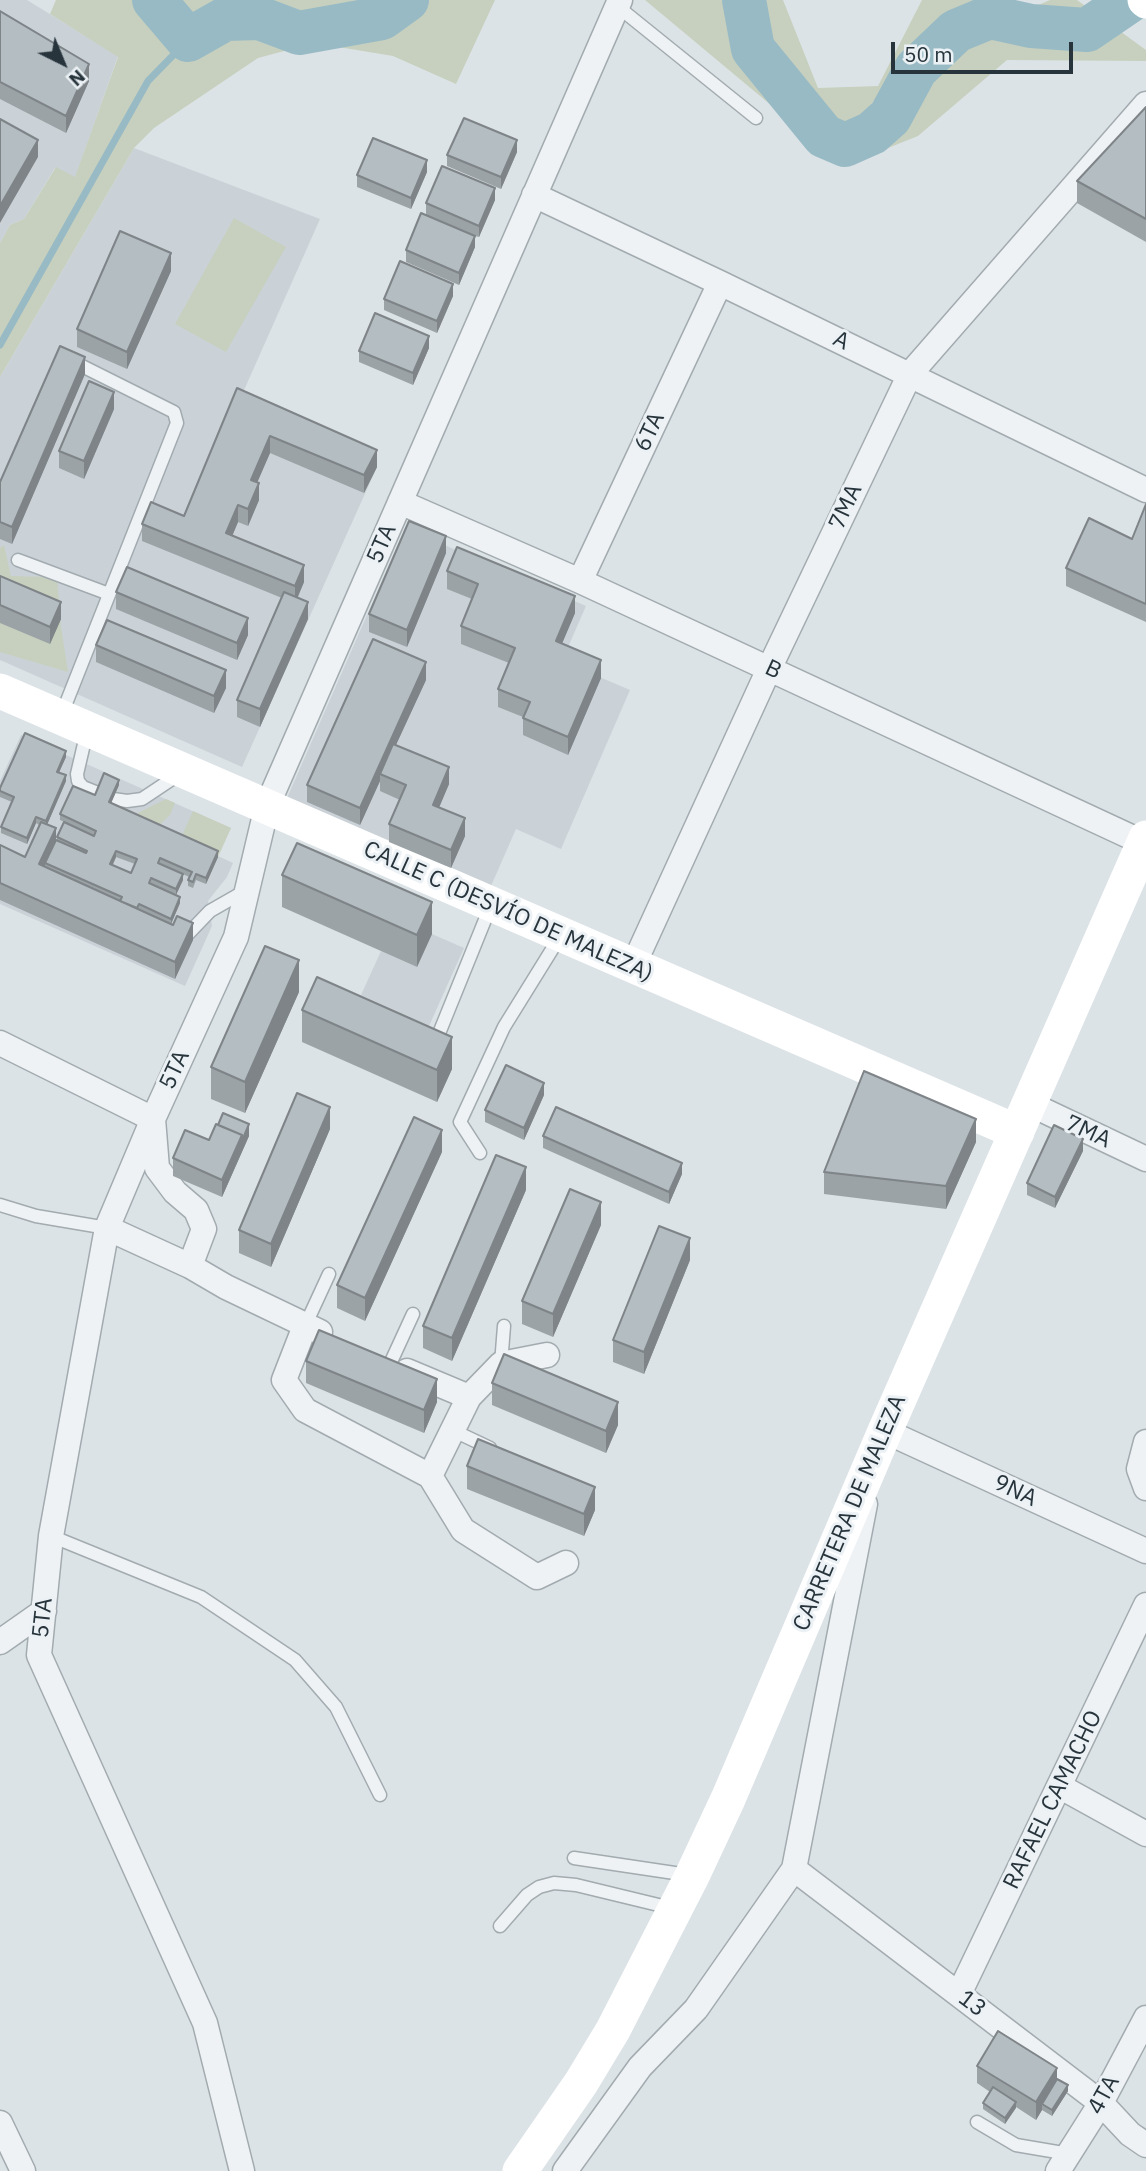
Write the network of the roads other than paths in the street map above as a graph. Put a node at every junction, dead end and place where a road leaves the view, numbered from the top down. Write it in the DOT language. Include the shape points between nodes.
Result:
graph roads {
  1 [pos="619,3"];
  2 [pos="1146,104"];
  3 [pos="757,118"];
  4 [pos="534,195"];
  5 [pos="720,283"];
  6 [pos="66,357"];
  7 [pos="910,374"];
  8 [pos="1146,490"];
  9 [pos="400,502"];
  10 [pos="18,560"];
  11 [pos="580,581"];
  12 [pos="110,594"];
  13 [pos="769,669"];
  14 [pos="0,691"];
  15 [pos="74,722"];
  16 [pos="184,771"];
  17 [pos="267,806"];
  18 [pos="1145,842"];
  19 [pos="246,891"];
  20 [pos="491,904"];
  21 [pos="561,935"];
  22 [pos="185,937"];
  23 [pos="633,966"];
  24 [pos="440,1031"];
  25 [pos="0,1043"];
  26 [pos="1024,1118"];
  27 [pos="153,1119"];
  28 [pos="480,1153"];
  29 [pos="1146,1159"];
  30 [pos="0,1205"];
  31 [pos="107,1228"];
  32 [pos="190,1266"];
  33 [pos="329,1274"];
  34 [pos="412,1314"];
  35 [pos="305,1326"];
  36 [pos="504,1326"];
  37 [pos="342,1342"];
  38 [pos="366,1353"];
  39 [pos="547,1355"];
  40 [pos="390,1364"];
  41 [pos="501,1364"];
  42 [pos="469,1397"];
  43 [pos="452,1430"];
  44 [pos="1146,1442"];
  45 [pos="879,1446"];
  46 [pos="503,1454"];
  47 [pos="430,1476"];
  48 [pos="1146,1488"];
  49 [pos="51,1536"];
  50 [pos="1146,1551"];
  51 [pos="566,1563"];
  52 [pos="1146,1605"];
  53 [pos="44,1611"];
  54 [pos="0,1642"];
  55 [pos="1059,1786"];
  56 [pos="380,1795"];
  57 [pos="1146,1834"];
  58 [pos="574,1858"];
  59 [pos="794,1869"];
  60 [pos="692,1876"];
  61 [pos="675,1909"];
  62 [pos="499,1926"];
  63 [pos="959,1994"];
  64 [pos="1146,2018"];
  65 [pos="1101,2103"];
  66 [pos="978,2122"];
  67 [pos="0,2123"];
  68 [pos="1146,2144"];
  69 [pos="1064,2163"];
  70 [pos="23,2171"];
  71 [pos="242,2171"];
  72 [pos="520,2171"];
  73 [pos="565,2171"];
  1 -- 3 [label="lane"];
  1 -- 4 [label="street, 5TA"];
  2 -- 7 [label="street, 7MA"];
  4 -- 5 [label="street, A"];
  4 -- 9 [label="street, 5TA"];
  5 -- 7 [label="street, A"];
  5 -- 11 [label="street, 6TA"];
  6 -- 12 [label="lane" via="174,412 177,423"];
  7 -- 8 [label="street, A"];
  7 -- 13 [label="street, 7MA"];
  9 -- 11 [label="street, B"];
  9 -- 17 [label="street, 5TA"];
  10 -- 12 [label="lane"];
  11 -- 13 [label="street, B"];
  12 -- 15 [label="lane"];
  13 -- 18 [label="street, B"];
  13 -- 23 [label="street, 7MA"];
  14 -- 15 [label="main road, CALLE C (DESVÍO DE MALEZA)"];
  15 -- 16 [label="main road, CALLE C (DESVÍO DE MALEZA)"];
  15 -- 16 [label="lane" via="77,774 83,787 113,799 142,799"];
  16 -- 17 [label="main road, CALLE C (DESVÍO DE MALEZA)"];
  17 -- 19 [label="street, 5TA"];
  17 -- 20 [label="main road, CALLE C (DESVÍO DE MALEZA)"];
  18 -- 26 [label="main road, CARRETERA DE MALEZA"];
  19 -- 22 [label="lane" via="210,911"];
  19 -- 27 [label="street, 5TA" via="236,937"];
  20 -- 21 [label="main road, CALLE C (DESVÍO DE MALEZA)"];
  20 -- 24 [label="lane"];
  21 -- 23 [label="main road, CALLE C (DESVÍO DE MALEZA)"];
  21 -- 28 [label="lane" via="504,1027 460,1122"];
  23 -- 26 [label="main road, CALLE C (DESVÍO DE MALEZA)"];
  25 -- 27 [label="street"];
  26 -- 29 [label="street, 7MA"];
  26 -- 45 [label="main road, CARRETERA DE MALEZA"];
  27 -- 31 [label="street, 5TA"];
  27 -- 32 [label="street" via="157,1168 164,1181 197,1210 204,1228"];
  30 -- 31 [label="lane"];
  31 -- 32 [label="street"];
  31 -- 49 [label="street, 5TA"];
  32 -- 35 [label="street"];
  33 -- 35 [label="lane"];
  34 -- 40 [label="lane"];
  35 -- 37 [label="street"];
  35 -- 47 [label="street" via="284,1380 305,1410"];
  36 -- 41 [label="lane"];
  38 -- 40 [label="street"];
  39 -- 41 [label="street"];
  40 -- 42 [label="street"];
  41 -- 42 [label="street"];
  42 -- 43 [label="street"];
  43 -- 46 [label="lane"];
  43 -- 47 [label="street"];
  44 -- 48 [label="street" via="1139,1469"];
  45 -- 50 [label="street, 9NA"];
  45 -- 59 [label="street"];
  45 -- 60 [label="main road, CARRETERA DE MALEZA"];
  47 -- 51 [label="street" via="463,1530 484,1544 537,1577"];
  49 -- 53 [label="street, 5TA"];
  49 -- 56 [label="lane" via="201,1597 295,1660 336,1707"];
  52 -- 55 [label="street, RAFAEL CAMACHO"];
  53 -- 54 [label="street"];
  53 -- 71 [label="street, 5TA" via="39,1654 205,2023"];
  55 -- 57 [label="street"];
  55 -- 63 [label="street, RAFAEL CAMACHO"];
  58 -- 60 [label="lane"];
  59 -- 63 [label="street, 13"];
  59 -- 73 [label="street" via="696,2009 640,2067"];
  60 -- 61 [label="main road, CARRETERA DE MALEZA"];
  61 -- 62 [label="lane" via="554,1883 527,1895"];
  61 -- 72 [label="main road, CARRETERA DE MALEZA" via="613,2030"];
  63 -- 65 [label="street, 13"];
  64 -- 65 [label="street, 4TA"];
  65 -- 68 [label="street, 13"];
  65 -- 69 [label="street, 4TA"];
  66 -- 69 [label="lane" via="1016,2145"];
  67 -- 70 [label="street"];
}
